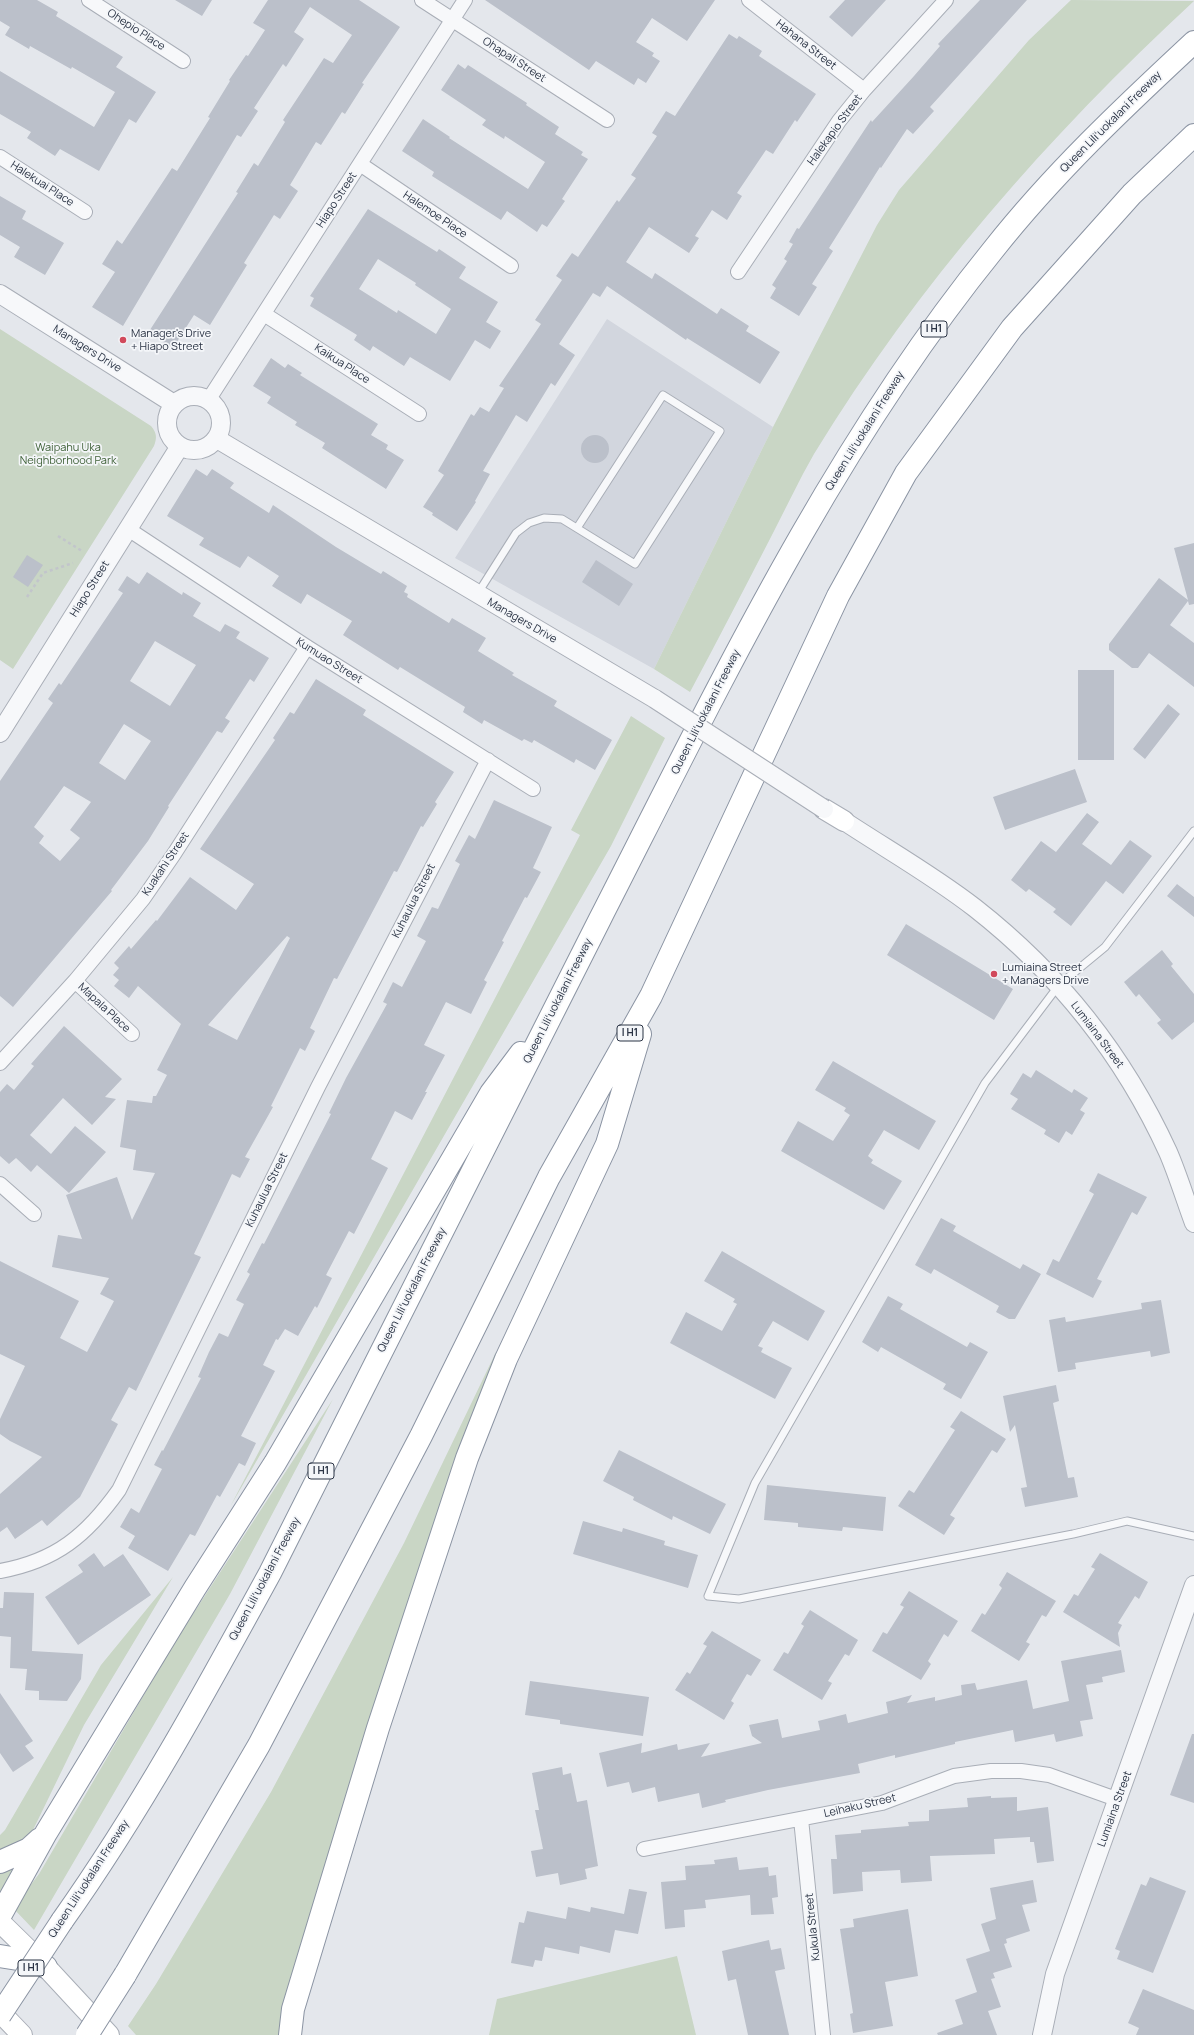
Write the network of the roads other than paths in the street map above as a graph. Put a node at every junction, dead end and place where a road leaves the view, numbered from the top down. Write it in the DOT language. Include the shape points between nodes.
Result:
graph roads {
  1 [pos="89,0"];
  2 [pos="422,0"];
  3 [pos="464,0"];
  4 [pos="749,0"];
  5 [pos="946,0"];
  6 [pos="452,20"];
  7 [pos="1194,42"];
  8 [pos="183,61"];
  9 [pos="864,90"];
  10 [pos="607,120"];
  11 [pos="1194,135"];
  12 [pos="0,157"];
  13 [pos="360,164"];
  14 [pos="85,212"];
  15 [pos="511,266"];
  16 [pos="738,272"];
  17 [pos="0,294"];
  18 [pos="264,314"];
  19 [pos="209,399"];
  20 [pos="174,404"];
  21 [pos="419,414"];
  22 [pos="217,438"];
  23 [pos="180,446"];
  24 [pos="577,528"];
  25 [pos="128,529"];
  26 [pos="477,595"];
  27 [pos="307,647"];
  28 [pos="0,733"];
  29 [pos="488,760"];
  30 [pos="533,789"];
  31 [pos="824,809"];
  32 [pos="844,822"];
  33 [pos="1194,831"];
  34 [pos="75,981"];
  35 [pos="1059,985"];
  36 [pos="651,996"];
  37 [pos="555,1007"];
  38 [pos="132,1034"];
  39 [pos="0,1063"];
  40 [pos="0,1184"];
  41 [pos="34,1214"];
  42 [pos="1194,1223"];
  43 [pos="1194,1536"];
  44 [pos="0,1571"];
  45 [pos="1194,1585"];
  46 [pos="1119,1800"];
  47 [pos="801,1819"];
  48 [pos="46,1833"];
  49 [pos="644,1849"];
  50 [pos="0,1862"];
  51 [pos="0,1916"];
  52 [pos="0,1922"];
  53 [pos="0,1956"];
  54 [pos="46,1967"];
  55 [pos="293,2009"];
  56 [pos="0,2012"];
  57 [pos="0,2015"];
  58 [pos="22,2035"];
  59 [pos="87,2035"];
  60 [pos="109,2035"];
  61 [pos="285,2035"];
  62 [pos="290,2035"];
  63 [pos="823,2035"];
  64 [pos="1042,2035"];
  1 -- 8 [label="street, Ohepio Place"];
  2 -- 6 [label="street, Ohapali Street"];
  3 -- 6 [label="street, Hiapo Street"];
  4 -- 9 [label="street, Hahana Street"];
  5 -- 9 [label="street, Halekapio Street"];
  6 -- 10 [label="street, Ohapali Street"];
  6 -- 13 [label="street, Hiapo Street"];
  7 -- 37 [label="highway, Queen Liliʻuokalani Freeway / I H1" via="1074,156 992,250 910,360 844,460 732,660"];
  9 -- 16 [label="street, Halekapio Street" via="839,121"];
  11 -- 36 [label="highway, I H1" via="1132,194 1012,328 906,473 838,596"];
  12 -- 14 [label="street, Halekuai Place"];
  13 -- 15 [label="street, Halemoe Place"];
  13 -- 18 [label="street, Hiapo Street"];
  17 -- 20 [label="street, Managers Drive"];
  18 -- 19 [label="street, Hiapo Street"];
  18 -- 21 [label="street, Kaikua Place"];
  19 -- 20 [label="street" via="195,395 187,396"];
  19 -- 22 [label="street" via="216,405 222,422"];
  20 -- 23 [label="street" via="168,415 167,426 174,441"];
  22 -- 23 [label="street" via="204,448 196,450"];
  22 -- 26 [label="street, Managers Drive"];
  23 -- 25 [label="street, Hiapo Street"];
  24 -- 24 [label="lane" via="635,564 720,431 662,395"];
  24 -- 26 [label="lane" via="562,520 544,518 529,523 516,533"];
  25 -- 27 [label="street, Kumuao Street"];
  25 -- 28 [label="street, Hiapo Street"];
  26 -- 31 [label="street, Managers Drive, bridge" via="655,699"];
  27 -- 29 [label="street, Kumuao Street"];
  27 -- 34 [label="street, Kuakahi Street" via="143,899"];
  29 -- 30 [label="street, Kumuao Street"];
  29 -- 44 [label="street, Kuhaulua Street" via="318,1087 119,1490 86,1530 63,1549 41,1561"];
  31 -- 32 [label="main road, Lumiaina Street"];
  32 -- 35 [label="street, Lumiaina Street" via="974,907 1006,933"];
  33 -- 35 [label="lane" via="1105,947"];
  34 -- 38 [label="street, Mapala Place"];
  34 -- 39 [label="street, Kuakahi Street"];
  35 -- 42 [label="street, Lumiaina Street" via="1118,1061 1143,1102 1168,1153"];
  35 -- 43 [label="lane" via="981,1090 755,1483 708,1596 739,1599 1128,1522"];
  36 -- 55 [label="highway" via="607,1144 506,1360 467,1458 378,1728"];
  36 -- 59 [label="highway, I H1, bridge" via="549,1177 421,1436 259,1745 125,1975"];
  37 -- 48 [label="highway" via="491,1093 275,1463 195,1588"];
  37 -- 57 [label="highway, Queen Liliʻuokalani Freeway / I H1, bridge" via="270,1573 214,1675 103,1863"];
  40 -- 41 [label="street"];
  45 -- 46 [label="street, Lumiaina Street"];
  46 -- 47 [label="street, Leihaku Street" via="1049,1775 1021,1771 991,1771 954,1776 882,1803"];
  46 -- 64 [label="street, Lumiaina Street" via="1055,1974"];
  47 -- 49 [label="street, Leihaku Street"];
  47 -- 63 [label="street, Kukula Street"];
  48 -- 50 [label="highway" via="29,1849"];
  48 -- 51 [label="highway"];
  52 -- 54 [label="main road"];
  53 -- 54 [label="highway" via="17,1958"];
  54 -- 60 [label="main road"];
  55 -- 61 [label="highway"];
  55 -- 62 [label="highway"];
  56 -- 58 [label="main road"];
}
